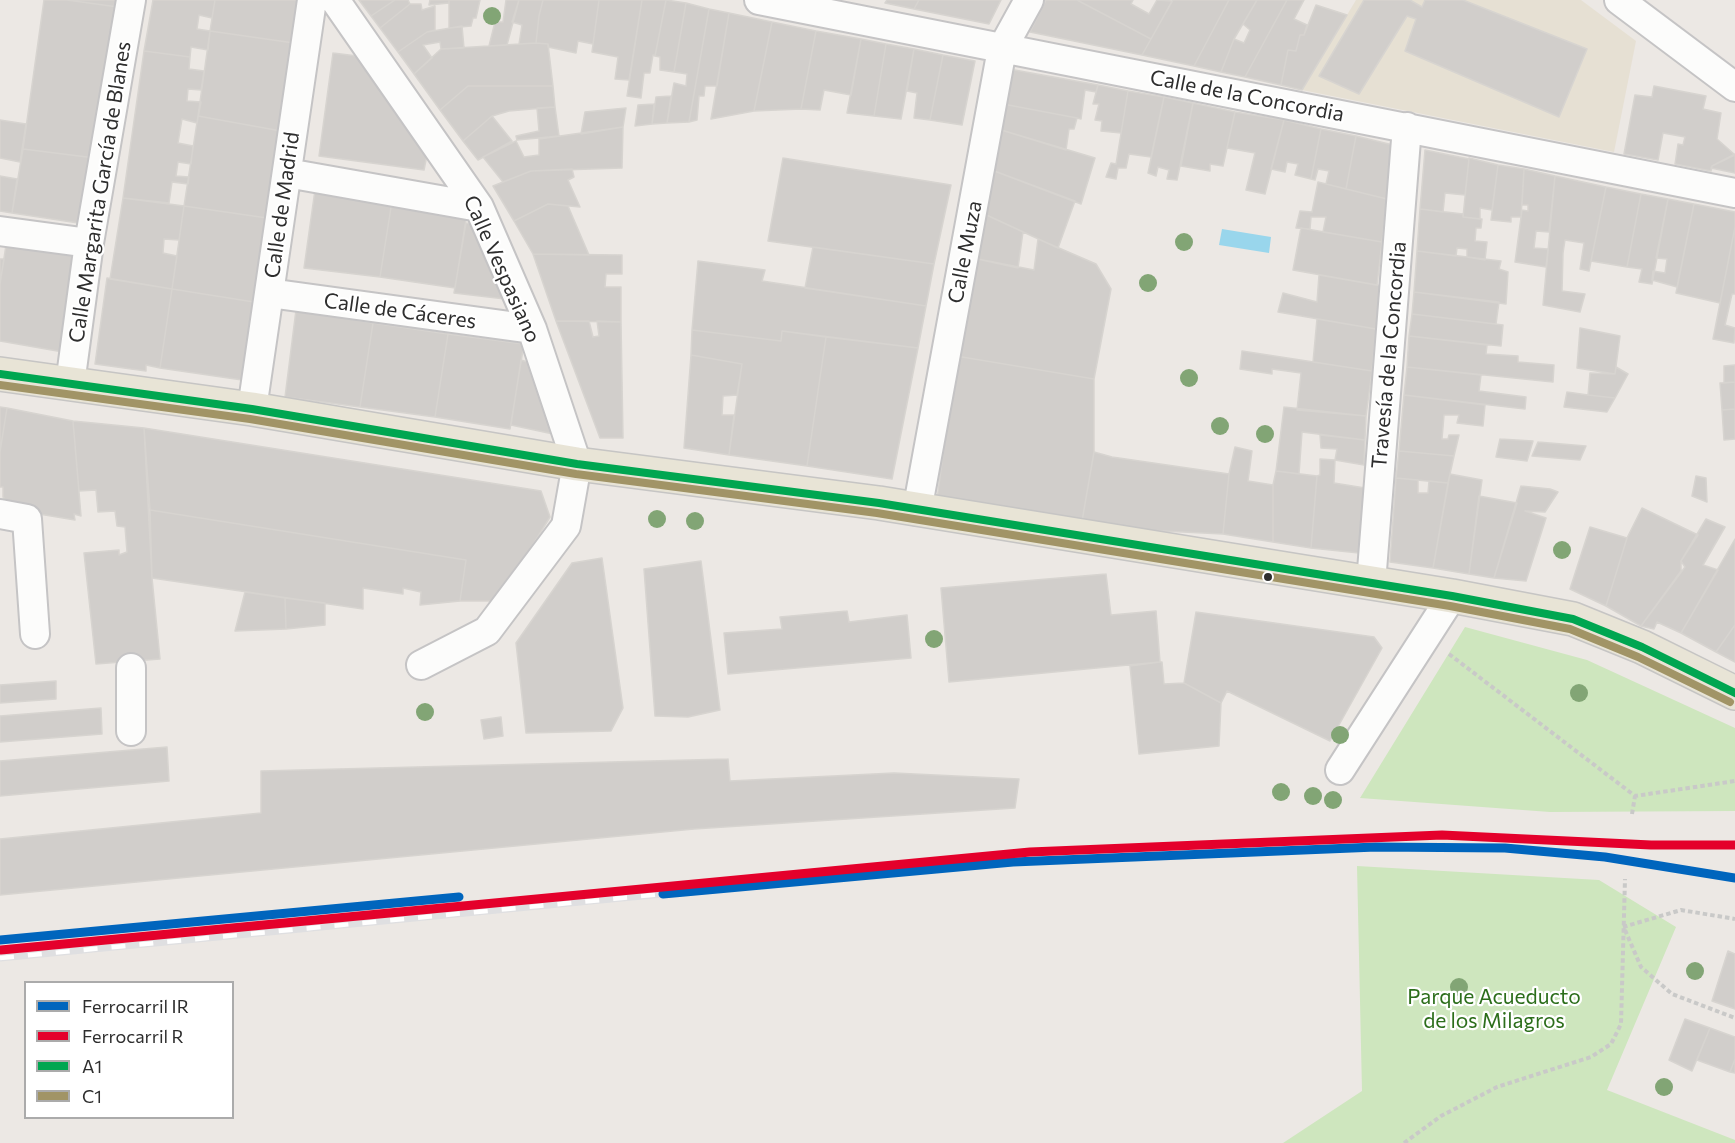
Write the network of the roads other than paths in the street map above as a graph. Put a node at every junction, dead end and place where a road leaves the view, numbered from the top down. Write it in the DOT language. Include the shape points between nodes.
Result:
graph roads {
  1 [pos="132,0"];
  2 [pos="312,0"];
  3 [pos="335,0"];
  4 [pos="759,0"];
  5 [pos="1029,0"];
  6 [pos="1619,0"];
  7 [pos="1002,49"];
  8 [pos="1735,87"];
  9 [pos="1407,128"];
  10 [pos="287,173"];
  11 [pos="1735,193"];
  12 [pos="479,207"];
  13 [pos="0,231"];
  14 [pos="89,243"];
  15 [pos="269,293"];
  16 [pos="532,329"];
  17 [pos="0,374"];
  18 [pos="70,384"];
  19 [pos="252,409"];
  20 [pos="577,464"];
  21 [pos="917,511"];
  22 [pos="0,514"];
  23 [pos="1371,583"];
  24 [pos="1452,596"];
  25 [pos="35,634"];
  26 [pos="422,665"];
  27 [pos="131,668"];
  28 [pos="1735,693"];
  29 [pos="131,731"];
  30 [pos="1340,770"];
  1 -- 14 [label="street, Calle Margarita García de Blanes"];
  2 -- 10 [label="street, Calle de Madrid"];
  3 -- 12 [label="street, Calle Vespasiano"];
  4 -- 7 [label="street, Calle de la Concordia"];
  5 -- 7 [label="street, Calle Muza"];
  6 -- 8 [label="street"];
  7 -- 9 [label="street, Calle de la Concordia"];
  7 -- 21 [label="street, Calle Muza"];
  9 -- 11 [label="street, Calle de la Concordia"];
  9 -- 23 [label="street, Travesía de la Concordia"];
  10 -- 12 [label="street"];
  10 -- 15 [label="street, Calle de Madrid"];
  12 -- 16 [label="street, Calle Vespasiano"];
  13 -- 14 [label="street"];
  14 -- 18 [label="street, Calle Margarita García de Blanes"];
  15 -- 16 [label="street, Calle de Cáceres"];
  15 -- 19 [label="street, Calle de Madrid"];
  16 -- 20 [label="street, Calle Vespasiano"];
  17 -- 18 [label="main road"];
  18 -- 19 [label="main road"];
  19 -- 20 [label="main road"];
  20 -- 21 [label="main road"];
  20 -- 26 [label="street" via="566,526 487,631"];
  21 -- 23 [label="main road"];
  22 -- 25 [label="street" via="27,519"];
  23 -- 24 [label="main road"];
  24 -- 28 [label="main road" via="1573,619 1642,646"];
  24 -- 30 [label="street"];
  27 -- 29 [label="street"];
}
